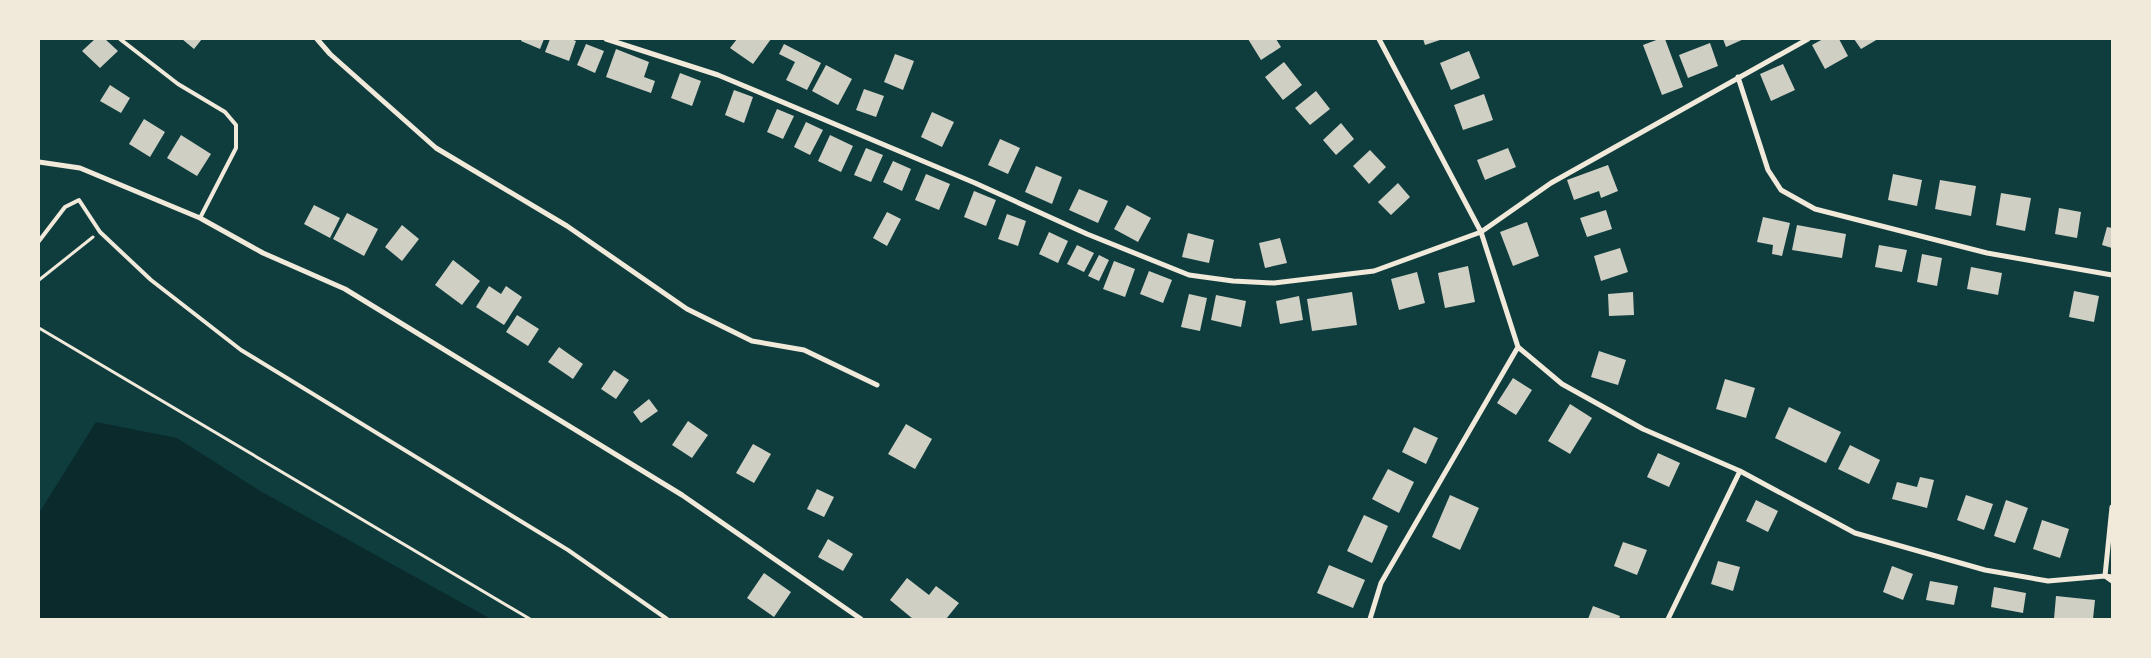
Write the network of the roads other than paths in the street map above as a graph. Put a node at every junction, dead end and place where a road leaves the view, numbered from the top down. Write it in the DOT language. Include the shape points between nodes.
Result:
graph roads {
  1 [pos="120,39"];
  2 [pos="317,39"];
  3 [pos="606,39"];
  4 [pos="1379,39"];
  5 [pos="1808,39"];
  6 [pos="1738,77"];
  7 [pos="39,162"];
  8 [pos="200,218"];
  9 [pos="1481,232"];
  10 [pos="39,241"];
  11 [pos="2112,275"];
  12 [pos="1518,347"];
  13 [pos="877,385"];
  14 [pos="1740,471"];
  15 [pos="2112,507"];
  16 [pos="2105,576"];
  17 [pos="2112,577"];
  18 [pos="2112,581"];
  19 [pos="667,619"];
  20 [pos="861,619"];
  21 [pos="1370,619"];
  22 [pos="1668,619"];
  1 -- 8 [label="lane" via="178,84 225,112 236,125 236,148"];
  2 -- 13 [label="street" via="436,148 566,226 688,309 752,341 804,350"];
  3 -- 9 [label="street" via="718,75 1189,275 1274,283 1374,271"];
  4 -- 9 [label="street"];
  5 -- 6 [label="street"];
  6 -- 9 [label="street" via="1551,183"];
  6 -- 11 [label="street" via="1768,170 1781,190 1815,209 1987,252"];
  7 -- 8 [label="street" via="80,168"];
  8 -- 20 [label="street" via="263,253 345,289 682,495"];
  9 -- 12 [label="street"];
  10 -- 19 [label="lane" via="65,207 79,200 100,232 151,280 241,350 568,550"];
  12 -- 14 [label="street" via="1562,384 1642,429"];
  12 -- 21 [label="street" via="1381,583"];
  14 -- 16 [label="street" via="1855,533 1985,570 2048,581"];
  14 -- 22 [label="street"];
  15 -- 16 [label="street"];
  16 -- 17 [label="street"];
  16 -- 18 [label="street"];
}
